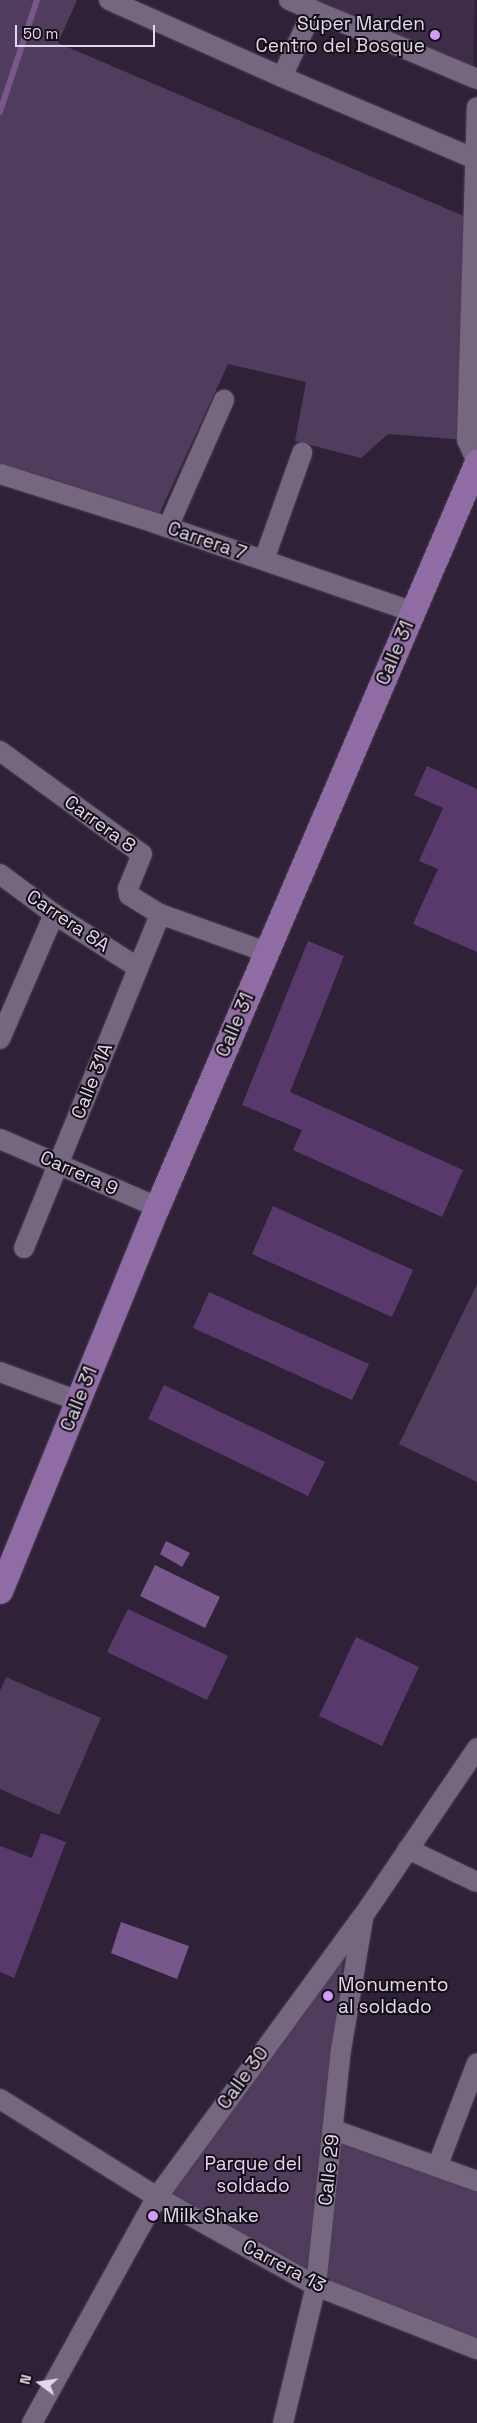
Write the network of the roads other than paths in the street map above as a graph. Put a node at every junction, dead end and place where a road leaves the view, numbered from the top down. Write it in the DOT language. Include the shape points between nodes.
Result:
graph roads {
  1 [pos="109,0"];
  2 [pos="289,0"];
  3 [pos="313,10"];
  4 [pos="282,77"];
  5 [pos="477,79"];
  6 [pos="477,107"];
  7 [pos="476,159"];
  8 [pos="224,400"];
  9 [pos="302,453"];
  10 [pos="477,462"];
  11 [pos="0,474"];
  12 [pos="168,527"];
  13 [pos="264,560"];
  14 [pos="413,612"];
  15 [pos="0,751"];
  16 [pos="0,874"];
  17 [pos="54,914"];
  18 [pos="160,914"];
  19 [pos="266,952"];
  20 [pos="137,967"];
  21 [pos="0,1039"];
  22 [pos="0,1139"];
  23 [pos="59,1164"];
  24 [pos="157,1208"];
  25 [pos="24,1248"];
  26 [pos="0,1372"];
  27 [pos="78,1401"];
  28 [pos="0,1592"];
  29 [pos="477,1748"];
  30 [pos="408,1849"];
  31 [pos="477,1882"];
  32 [pos="363,1916"];
  33 [pos="477,2063"];
  34 [pos="0,2099"];
  35 [pos="334,2130"];
  36 [pos="437,2166"];
  37 [pos="477,2181"];
  38 [pos="157,2197"];
  39 [pos="316,2286"];
  40 [pos="477,2349"];
  41 [pos="32,2423"];
  42 [pos="283,2423"];
  1 -- 4 [label="street"];
  2 -- 3 [label="street"];
  3 -- 4 [label="street"];
  3 -- 5 [label="street"];
  4 -- 7 [label="street"];
  6 -- 7 [label="street"];
  7 -- 10 [label="street" via="467,440"];
  8 -- 12 [label="street"];
  9 -- 13 [label="street"];
  10 -- 14 [label="main road, Calle 31"];
  11 -- 12 [label="street, Carrera 7"];
  12 -- 13 [label="street, Carrera 7"];
  13 -- 14 [label="street, Carrera 7"];
  14 -- 19 [label="main road, Calle 31"];
  15 -- 18 [label="street, Carrera 8" via="142,854 128,892"];
  16 -- 17 [label="street, Carrera 8A"];
  17 -- 20 [label="street, Carrera 8A"];
  17 -- 21 [label="street"];
  18 -- 19 [label="street, Carrera 8"];
  18 -- 20 [label="street, Calle 31A"];
  19 -- 24 [label="main road, Calle 31"];
  20 -- 23 [label="street, Calle 31A"];
  22 -- 23 [label="street, Carrera 9"];
  23 -- 24 [label="street, Carrera 9"];
  23 -- 25 [label="street, Calle 31A"];
  24 -- 27 [label="main road, Calle 31"];
  26 -- 27 [label="street"];
  27 -- 28 [label="main road, Calle 31"];
  29 -- 30 [label="street, Calle 30"];
  30 -- 31 [label="street"];
  30 -- 32 [label="street, Calle 30"];
  32 -- 35 [label="street, Calle 29" via="341,2050"];
  32 -- 38 [label="street, Calle 30"];
  33 -- 36 [label="street"];
  34 -- 38 [label="street, Carrera 13"];
  35 -- 36 [label="street"];
  35 -- 39 [label="street, Calle 29"];
  36 -- 37 [label="street"];
  38 -- 39 [label="street, Carrera 13"];
  38 -- 41 [label="street, Calle 30"];
  39 -- 40 [label="street, Carrera 13"];
  39 -- 42 [label="street, Calle 29"];
}
